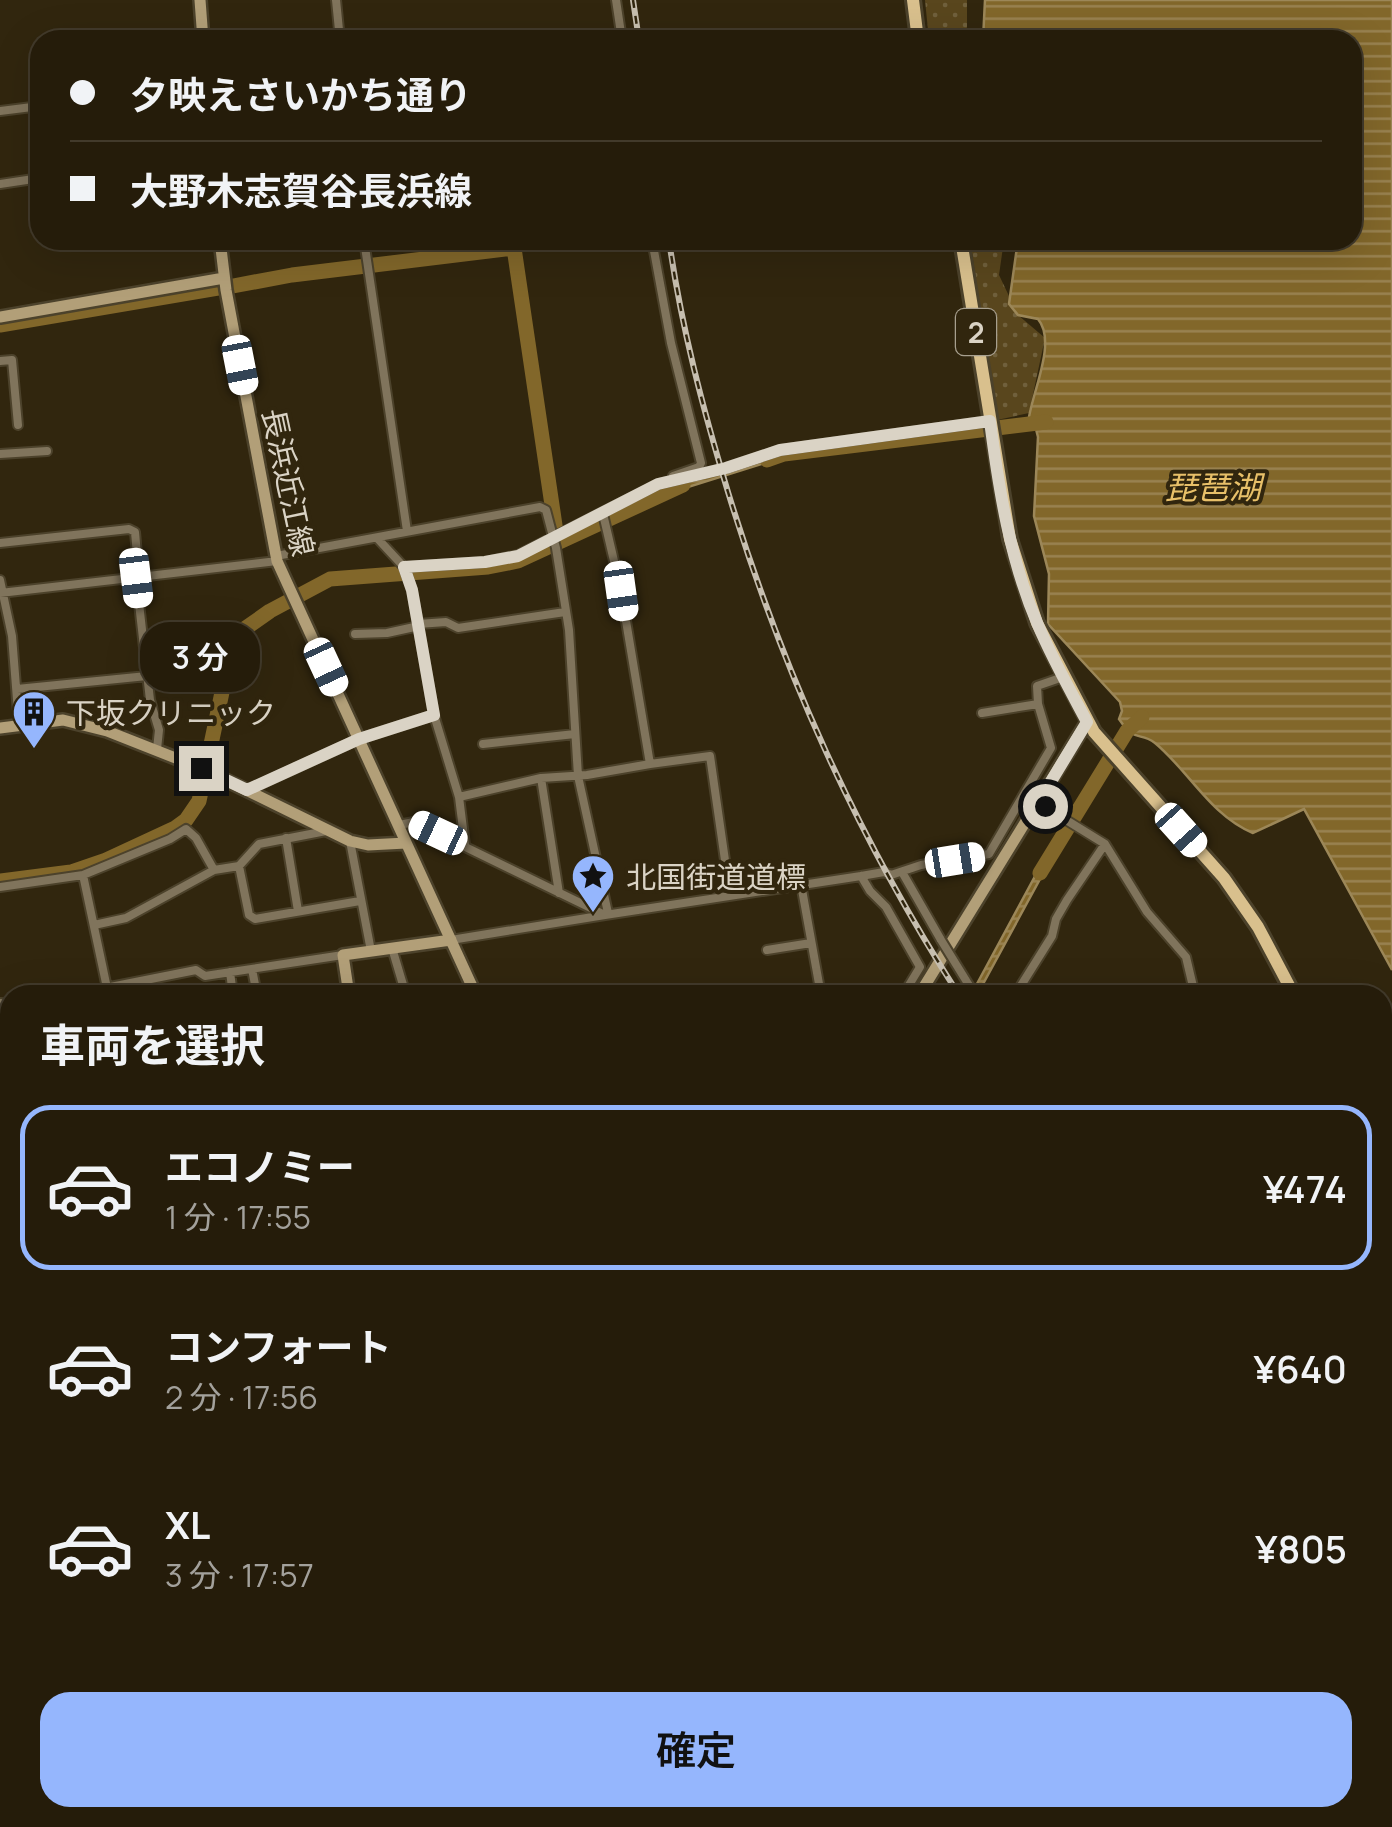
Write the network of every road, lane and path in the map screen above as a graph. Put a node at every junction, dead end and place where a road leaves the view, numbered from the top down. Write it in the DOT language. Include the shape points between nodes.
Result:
graph roads {
  1 [pos="200,0"];
  2 [pos="336,0"];
  3 [pos="616,0"];
  4 [pos="913,0"];
  5 [pos="203,30"];
  6 [pos="339,30"];
  7 [pos="620,30"];
  8 [pos="917,30"];
  9 [pos="30,108"];
  10 [pos="0,112"];
  11 [pos="30,180"];
  12 [pos="0,184"];
  13 [pos="221,250"];
  14 [pos="366,250"];
  15 [pos="654,250"];
  16 [pos="962,250"];
  17 [pos="224,278"];
  18 [pos="0,316"];
  19 [pos="0,361"];
  20 [pos="18,425"];
  21 [pos="990,426"];
  22 [pos="47,450"];
  23 [pos="0,454"];
  24 [pos="658,484"];
  25 [pos="605,518"];
  26 [pos="407,531"];
  27 [pos="378,539"];
  28 [pos="555,540"];
  29 [pos="0,543"];
  30 [pos="276,558"];
  31 [pos="405,571"];
  32 [pos="138,577"];
  33 [pos="0,580"];
  34 [pos="2,593"];
  35 [pos="565,612"];
  36 [pos="419,625"];
  37 [pos="356,634"];
  38 [pos="0,664"];
  39 [pos="14,664"];
  40 [pos="147,676"];
  41 [pos="1063,677"];
  42 [pos="16,689"];
  43 [pos="1038,704"];
  44 [pos="982,713"];
  45 [pos="434,715"];
  46 [pos="20,725"];
  47 [pos="1090,727"];
  48 [pos="0,728"];
  49 [pos="575,734"];
  50 [pos="359,739"];
  51 [pos="483,744"];
  52 [pos="158,748"];
  53 [pos="650,764"];
  54 [pos="578,776"];
  55 [pos="542,778"];
  56 [pos="247,790"];
  57 [pos="1024,794"];
  58 [pos="459,797"];
  59 [pos="1044,806"];
  60 [pos="399,825"];
  61 [pos="326,830"];
  62 [pos="286,838"];
  63 [pos="350,842"];
  64 [pos="1103,842"];
  65 [pos="406,843"];
  66 [pos="464,845"];
  67 [pos="239,866"];
  68 [pos="214,870"];
  69 [pos="902,872"];
  70 [pos="83,876"];
  71 [pos="861,876"];
  72 [pos="802,884"];
  73 [pos="0,887"];
  74 [pos="560,893"];
  75 [pos="730,895"];
  76 [pos="360,901"];
  77 [pos="298,912"];
  78 [pos="607,915"];
  79 [pos="94,925"];
  80 [pos="450,940"];
  81 [pos="811,943"];
  82 [pos="392,948"];
  83 [pos="767,950"];
  84 [pos="371,951"];
  85 [pos="343,954"];
  86 [pos="252,969"];
  87 [pos="230,972"];
  88 [pos="130,984"];
  89 [pos="106,985"];
  90 [pos="124,985"];
  91 [pos="232,985"];
  92 [pos="255,985"];
  93 [pos="348,985"];
  94 [pos="403,985"];
  95 [pos="471,985"];
  96 [pos="818,985"];
  97 [pos="909,985"];
  98 [pos="926,985"];
  99 [pos="969,985"];
  100 [pos="1022,985"];
  101 [pos="1193,985"];
  102 [pos="1289,985"];
  1 -- 5 [label="main road"];
  2 -- 6 [label="street"];
  3 -- 7 [label="street"];
  4 -- 8 [label="main road"];
  9 -- 10 [label="street"];
  11 -- 12 [label="street"];
  13 -- 17 [label="main road, 長浜近江線"];
  14 -- 26 [label="street"];
  15 -- 24 [label="street" via="701,463"];
  16 -- 21 [label="main road, 2"];
  17 -- 18 [label="main road"];
  17 -- 30 [label="main road, 長浜近江線"];
  19 -- 20 [label="street" via="12,360"];
  21 -- 24 [label="street" via="798,446"];
  21 -- 41 [label="main road, 2" via="1020,578"];
  22 -- 23 [label="street"];
  24 -- 25 [label="street"];
  25 -- 28 [label="street"];
  25 -- 53 [label="street"];
  26 -- 27 [label="street"];
  26 -- 28 [label="street" via="540,507"];
  27 -- 30 [label="street"];
  27 -- 31 [label="street"];
  28 -- 31 [label="street" via="518,556"];
  28 -- 35 [label="street"];
  29 -- 32 [label="street" via="129,529 135,532"];
  30 -- 32 [label="street"];
  30 -- 50 [label="main road, 長浜近江線"];
  31 -- 36 [label="street"];
  32 -- 34 [label="street"];
  32 -- 40 [label="street"];
  33 -- 34 [label="street"];
  34 -- 39 [label="street"];
  35 -- 36 [label="street" via="458,628 446,622"];
  35 -- 49 [label="street"];
  36 -- 37 [label="street"];
  36 -- 45 [label="street"];
  38 -- 39 [label="street"];
  39 -- 42 [label="street"];
  40 -- 42 [label="street"];
  40 -- 52 [label="street"];
  41 -- 43 [label="street" via="1037,686"];
  41 -- 47 [label="main road, 2"];
  42 -- 46 [label="street"];
  43 -- 44 [label="street"];
  43 -- 57 [label="street" via="1051,748"];
  45 -- 50 [label="street"];
  45 -- 58 [label="street"];
  46 -- 48 [label="main road"];
  46 -- 52 [label="main road" via="64,720"];
  47 -- 59 [label="main road"];
  47 -- 102 [label="main road, 2" via="1224,878"];
  49 -- 51 [label="street"];
  49 -- 54 [label="street"];
  50 -- 56 [label="street"];
  50 -- 60 [label="main road, 長浜近江線"];
  52 -- 56 [label="main road"];
  53 -- 54 [label="street"];
  53 -- 75 [label="street" via="710,756"];
  54 -- 55 [label="street"];
  54 -- 78 [label="street"];
  55 -- 58 [label="street"];
  55 -- 74 [label="street"];
  56 -- 61 [label="main road"];
  57 -- 59 [label="street"];
  57 -- 69 [label="street" via="989,854"];
  58 -- 66 [label="street"];
  59 -- 64 [label="street"];
  59 -- 98 [label="main road"];
  60 -- 65 [label="main road, 長浜近江線"];
  60 -- 66 [label="street" via="414,822"];
  61 -- 62 [label="street"];
  61 -- 63 [label="main road"];
  62 -- 67 [label="street" via="259,844"];
  62 -- 77 [label="street"];
  63 -- 65 [label="main road"];
  63 -- 76 [label="street"];
  64 -- 100 [label="street"];
  64 -- 101 [label="street" via="1146,912 1186,956"];
  65 -- 80 [label="main road, 長浜近江線"];
  66 -- 74 [label="street"];
  67 -- 68 [label="street"];
  67 -- 77 [label="street" via="249,915"];
  68 -- 70 [label="street" via="186,829"];
  68 -- 79 [label="street" via="126,918"];
  69 -- 71 [label="street"];
  69 -- 99 [label="street, bridge"];
  70 -- 73 [label="street"];
  70 -- 79 [label="street"];
  71 -- 72 [label="street"];
  71 -- 97 [label="street" via="920,967"];
  72 -- 75 [label="street"];
  72 -- 81 [label="street"];
  74 -- 78 [label="street"];
  75 -- 78 [label="street"];
  76 -- 77 [label="street"];
  76 -- 84 [label="street"];
  78 -- 80 [label="street"];
  79 -- 89 [label="street"];
  80 -- 82 [label="main road"];
  80 -- 95 [label="main road, 長浜近江線"];
  81 -- 83 [label="street"];
  81 -- 96 [label="street"];
  82 -- 84 [label="main road"];
  82 -- 94 [label="street"];
  84 -- 85 [label="main road"];
  85 -- 86 [label="street"];
  85 -- 93 [label="main road"];
  86 -- 87 [label="street"];
  86 -- 92 [label="street"];
  87 -- 88 [label="street" via="205,976 196,970"];
  87 -- 91 [label="street"];
  88 -- 90 [label="street"];
}
